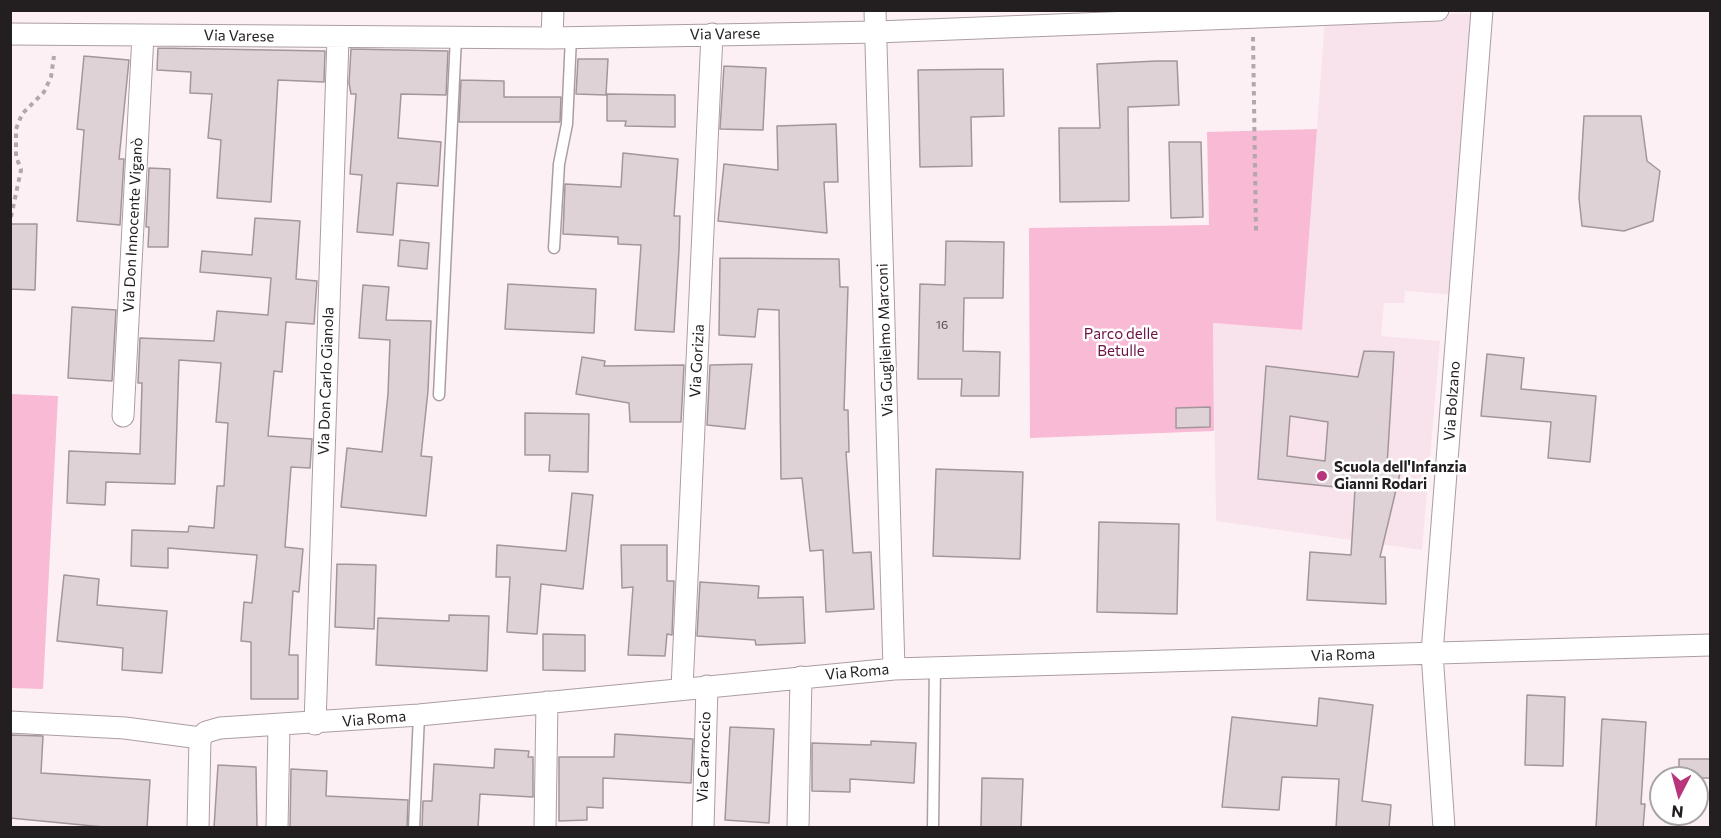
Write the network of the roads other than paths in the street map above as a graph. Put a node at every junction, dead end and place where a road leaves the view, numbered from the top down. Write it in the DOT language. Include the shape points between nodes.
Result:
graph roads {
  1 [pos="553,10"];
  2 [pos="875,10"];
  3 [pos="1438,10"];
  4 [pos="1482,10"];
  5 [pos="1195,15"];
  6 [pos="877,32"];
  7 [pos="10,34"];
  8 [pos="143,34"];
  9 [pos="712,34"];
  10 [pos="456,37"];
  11 [pos="338,38"];
  12 [pos="561,38"];
  13 [pos="554,248"];
  14 [pos="439,396"];
  15 [pos="123,416"];
  16 [pos="1710,645"];
  17 [pos="1432,653"];
  18 [pos="935,666"];
  19 [pos="894,669"];
  20 [pos="801,677"];
  21 [pos="707,686"];
  22 [pos="682,688"];
  23 [pos="547,702"];
  24 [pos="418,715"];
  25 [pos="10,722"];
  26 [pos="315,724"];
  27 [pos="279,726"];
  28 [pos="200,738"];
  29 [pos="198,828"];
  30 [pos="277,828"];
  31 [pos="414,828"];
  32 [pos="544,828"];
  33 [pos="703,828"];
  34 [pos="798,828"];
  35 [pos="933,828"];
  36 [pos="1444,828"];
  1 -- 12 [label="street"];
  2 -- 6 [label="street, Via Guglielmo Marconi"];
  3 -- 5 [label="street, Via Varese" via="1252,18"];
  4 -- 17 [label="street, Via Bolzano"];
  5 -- 6 [label="street, Via Varese"];
  6 -- 9 [label="street, Via Varese"];
  6 -- 19 [label="street, Via Guglielmo Marconi"];
  7 -- 8 [label="street, Via Varese"];
  8 -- 11 [label="street, Via Varese"];
  8 -- 15 [label="street, Via Don Innocente Viganò"];
  9 -- 12 [label="street, Via Varese"];
  9 -- 22 [label="street, Via Gorizia"];
  10 -- 11 [label="street, Via Varese"];
  10 -- 12 [label="street, Via Varese"];
  10 -- 14 [label="lane"];
  11 -- 26 [label="street, Via Don Carlo Gianola"];
  12 -- 13 [label="lane" via="567,124"];
  16 -- 17 [label="street, Via Roma"];
  17 -- 18 [label="street, Via Roma"];
  17 -- 36 [label="street, Via Bolzano"];
  18 -- 19 [label="street, Via Roma"];
  18 -- 35 [label="lane"];
  19 -- 20 [label="street, Via Roma"];
  20 -- 21 [label="street, Via Roma"];
  20 -- 34 [label="street"];
  21 -- 22 [label="street, Via Roma"];
  21 -- 33 [label="street, Via Carroccio"];
  22 -- 23 [label="street, Via Roma"];
  23 -- 24 [label="street, Via Roma"];
  23 -- 32 [label="street"];
  24 -- 26 [label="street, Via Roma"];
  24 -- 31 [label="lane"];
  25 -- 28 [label="street, Via Roma" via="125,728"];
  26 -- 27 [label="street, Via Roma"];
  27 -- 28 [label="street, Via Roma" via="220,728"];
  27 -- 30 [label="street"];
  28 -- 29 [label="street"];
}
